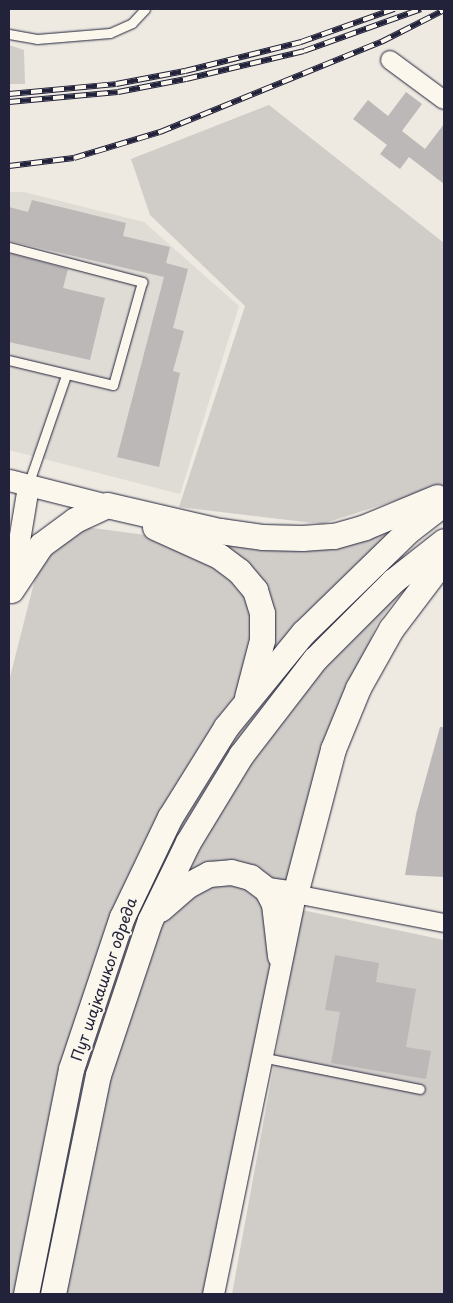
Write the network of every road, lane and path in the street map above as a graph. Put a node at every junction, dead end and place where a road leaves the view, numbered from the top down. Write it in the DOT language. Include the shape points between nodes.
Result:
graph roads {
  1 [pos="145,9"];
  2 [pos="9,34"];
  3 [pos="390,60"];
  4 [pos="444,100"];
  5 [pos="9,247"];
  6 [pos="9,360"];
  7 [pos="66,375"];
  8 [pos="18,483"];
  9 [pos="444,495"];
  10 [pos="444,503"];
  11 [pos="107,505"];
  12 [pos="444,541"];
  13 [pos="444,559"];
  14 [pos="10,596"];
  15 [pos="247,699"];
  16 [pos="267,890"];
  17 [pos="295,894"];
  18 [pos="150,920"];
  19 [pos="444,922"];
  20 [pos="280,956"];
  21 [pos="260,1057"];
  22 [pos="420,1089"];
  23 [pos="26,1294"];
  24 [pos="54,1294"];
  25 [pos="213,1294"];
  1 -- 2 [label="lane" via="132,23 110,33 37,39"];
  3 -- 4 [label="street"];
  5 -- 7 [label="lane" via="142,282 113,385"];
  6 -- 7 [label="lane"];
  7 -- 8 [label="lane"];
  8 -- 11 [label="street"];
  8 -- 14 [label="street"];
  9 -- 11 [label="main road" via="364,527 334,536 302,538 262,538 220,531"];
  10 -- 15 [label="main road, Пут шајкашког одреда" via="323,611"];
  11 -- 14 [label="main road" via="76,520 41,545"];
  11 -- 15 [label="main road" via="219,556 239,571 254,590 262,613 262,640"];
  12 -- 18 [label="main road, Пут шајкашког одреда" via="363,608 276,705 211,802"];
  13 -- 17 [label="main road" via="391,629 358,688 333,749"];
  15 -- 23 [label="main road, Пут шајкашког одреда" via="170,817 122,917 71,1069"];
  16 -- 17 [label="main road"];
  16 -- 18 [label="main road" via="242,874 208,874 178,892"];
  16 -- 20 [label="main road" via="279,922"];
  17 -- 19 [label="street"];
  17 -- 20 [label="street"];
  18 -- 24 [label="main road, Пут шајкашког одреда" via="98,1075"];
  20 -- 21 [label="street"];
  21 -- 22 [label="lane"];
  21 -- 25 [label="street"];
}
